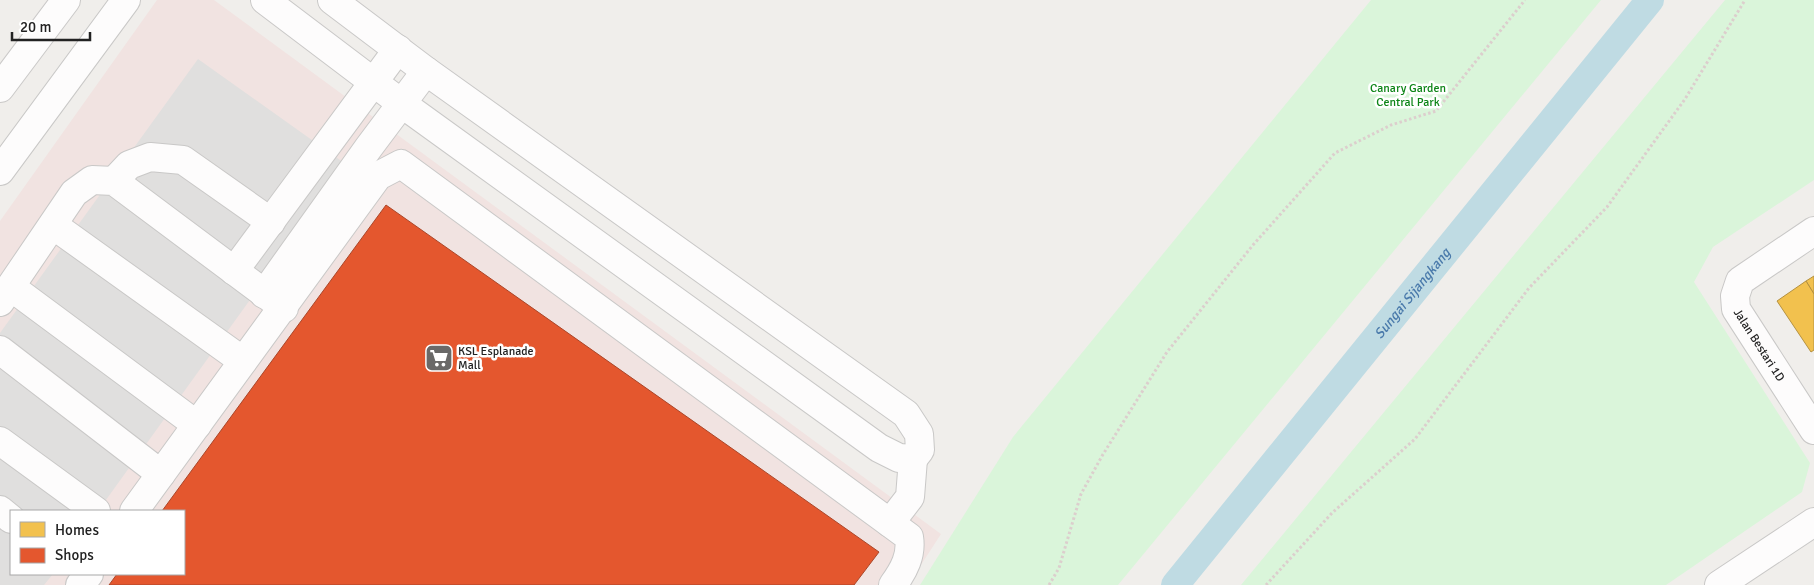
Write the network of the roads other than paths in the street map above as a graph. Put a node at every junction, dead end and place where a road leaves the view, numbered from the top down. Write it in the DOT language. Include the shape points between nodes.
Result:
graph roads {
  1 [pos="66,0"];
  2 [pos="126,0"];
  3 [pos="265,0"];
  4 [pos="332,0"];
  5 [pos="398,49"];
  6 [pos="426,71"];
  7 [pos="374,82"];
  8 [pos="0,88"];
  9 [pos="401,103"];
  10 [pos="0,171"];
  11 [pos="114,181"];
  12 [pos="271,222"];
  13 [pos="53,225"];
  14 [pos="1814,231"];
  15 [pos="234,271"];
  16 [pos="5,295"];
  17 [pos="274,301"];
  18 [pos="0,350"];
  19 [pos="243,361"];
  20 [pos="197,425"];
  21 [pos="1814,430"];
  22 [pos="0,441"];
  23 [pos="913,459"];
  24 [pos="161,474"];
  25 [pos="0,510"];
  26 [pos="95,510"];
  27 [pos="135,510"];
  28 [pos="10,518"];
  29 [pos="1814,522"];
  30 [pos="890,523"];
  31 [pos="893,585"];
  32 [pos="1719,585"];
  1 -- 8 [label="street"];
  2 -- 10 [label="street"];
  3 -- 7 [label="street"];
  4 -- 5 [label="street"];
  5 -- 6 [label="street"];
  5 -- 7 [label="street"];
  6 -- 9 [label="street"];
  6 -- 23 [label="street" via="906,414 919,434 920,450"];
  7 -- 9 [label="street"];
  7 -- 12 [label="street"];
  9 -- 17 [label="street"];
  9 -- 23 [label="street" via="879,448 899,458"];
  11 -- 12 [label="street" via="129,165 150,157 183,160"];
  11 -- 13 [label="street" via="92,180 74,193"];
  11 -- 15 [label="street"];
  12 -- 15 [label="street"];
  13 -- 16 [label="street"];
  13 -- 19 [label="street"];
  14 -- 21 [label="street, Jalan Bestari 1D" via="1740,281 1735,296 1736,309"];
  15 -- 17 [label="street"];
  16 -- 20 [label="street"];
  17 -- 19 [label="street"];
  17 -- 30 [label="street" via="378,176 401,164"];
  18 -- 24 [label="street"];
  19 -- 20 [label="street"];
  20 -- 24 [label="street"];
  22 -- 26 [label="street"];
  23 -- 30 [label="street" via="910,497"];
  24 -- 27 [label="street"];
  25 -- 28 [label="street"];
  29 -- 32 [label="street"];
  30 -- 31 [label="street" via="909,536 911,550"];
}
